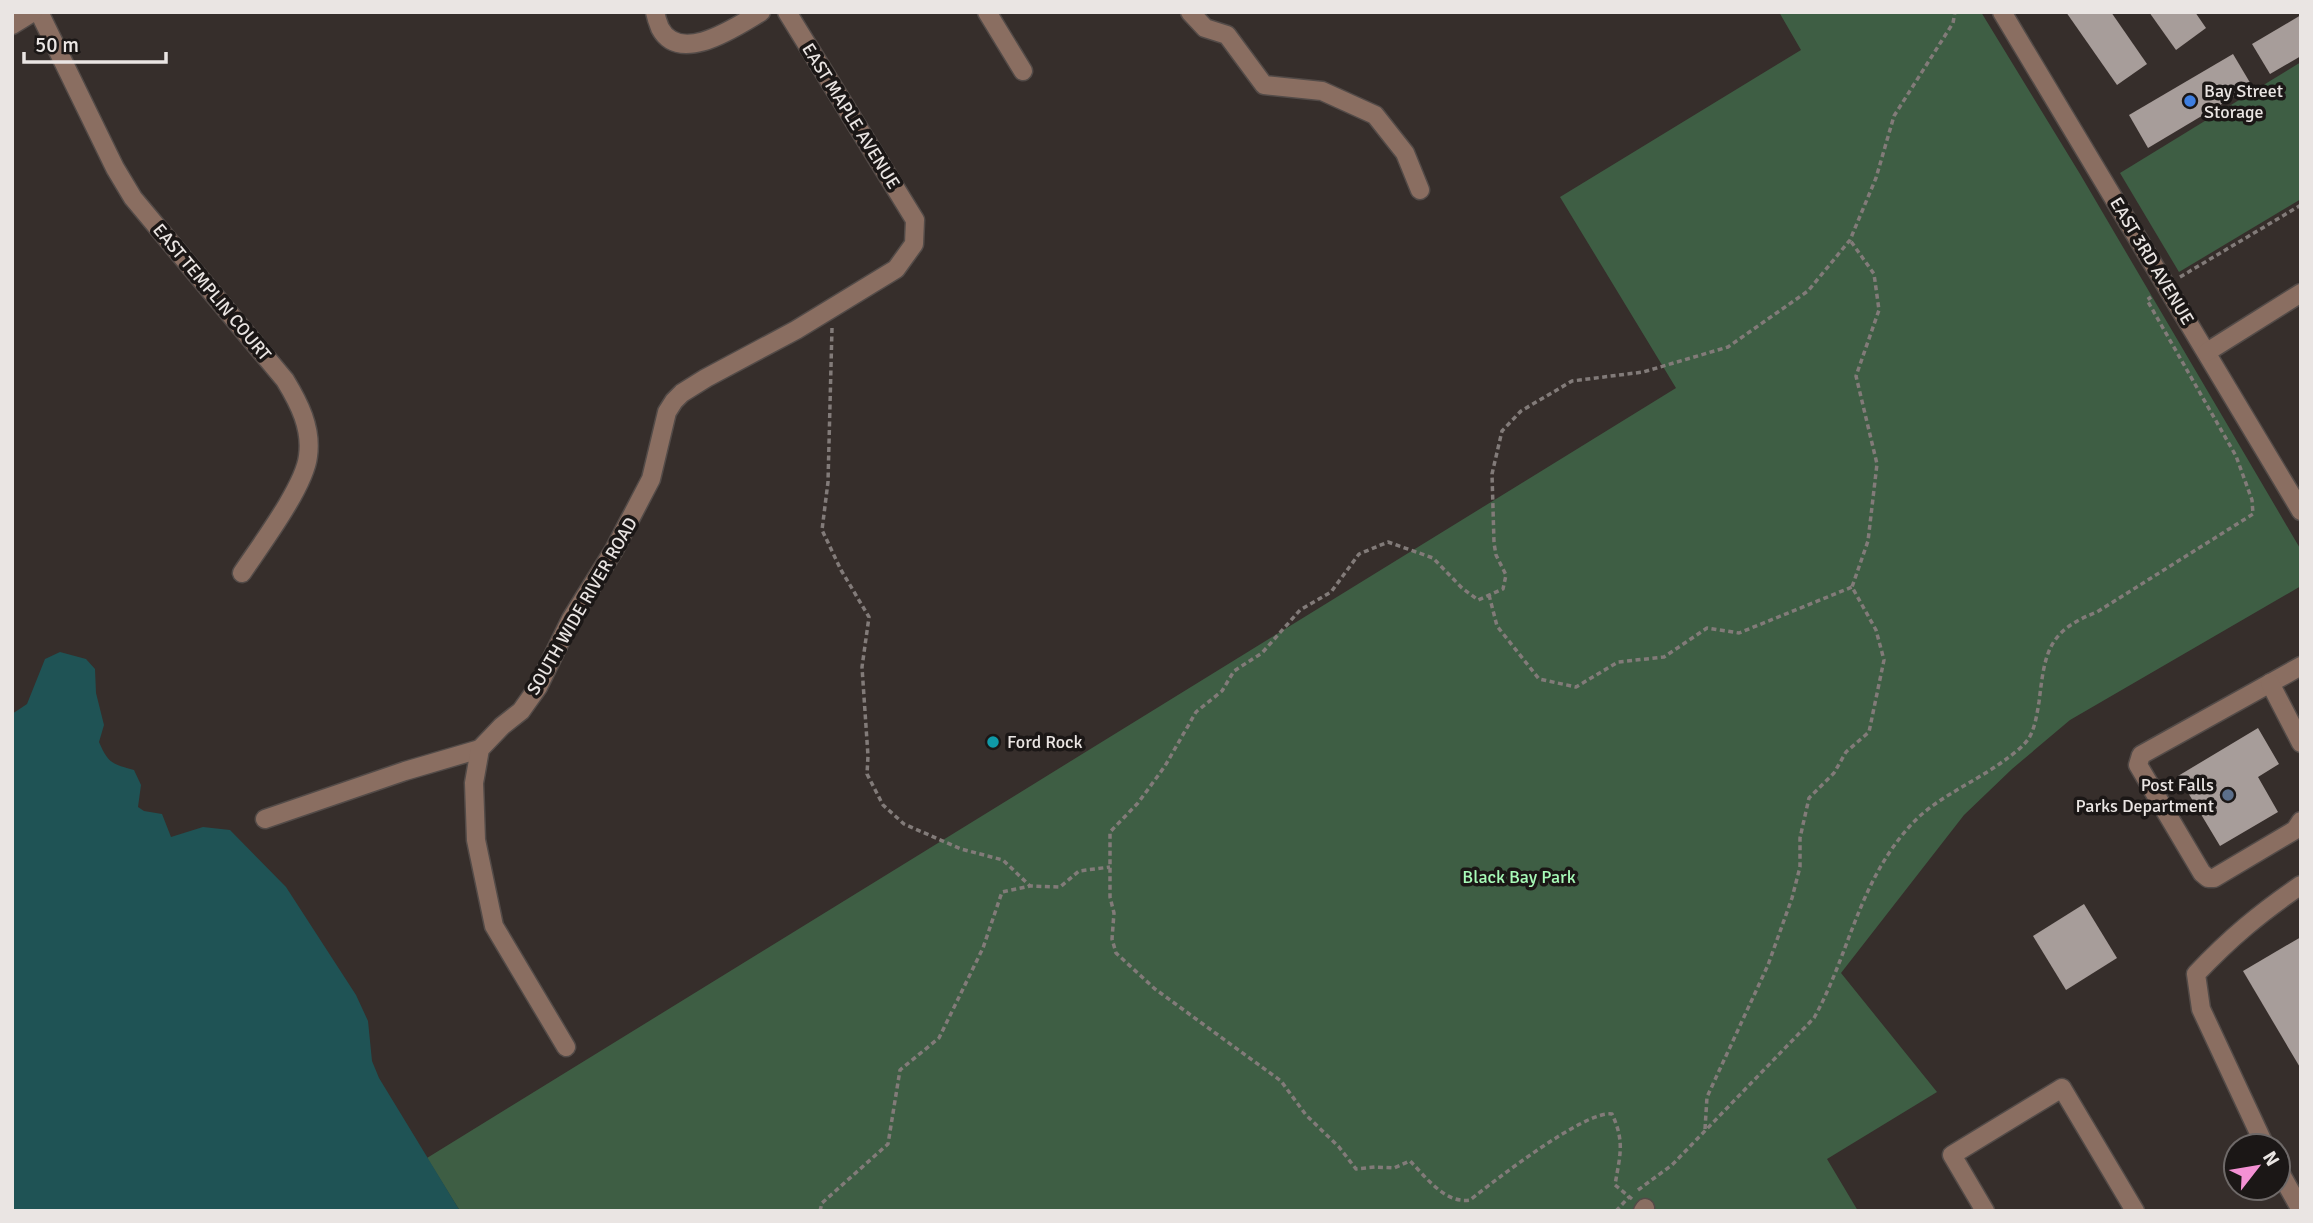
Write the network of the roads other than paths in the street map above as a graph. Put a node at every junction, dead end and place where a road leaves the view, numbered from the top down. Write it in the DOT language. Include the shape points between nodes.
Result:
graph roads {
  1 [pos="36,12"];
  2 [pos="655,12"];
  3 [pos="761,12"];
  4 [pos="787,12"];
  5 [pos="987,12"];
  6 [pos="1190,12"];
  7 [pos="2002,12"];
  8 [pos="12,25"];
  9 [pos="1023,72"];
  10 [pos="1420,190"];
  11 [pos="915,220"];
  12 [pos="2301,293"];
  13 [pos="2207,352"];
  14 [pos="2301,511"];
  15 [pos="243,573"];
  16 [pos="2301,666"];
  17 [pos="2270,683"];
  18 [pos="2301,743"];
  19 [pos="480,748"];
  20 [pos="265,819"];
  21 [pos="2301,821"];
  22 [pos="2301,885"];
  23 [pos="566,1047"];
  24 [pos="2258,1132"];
  25 [pos="2292,1194"];
  26 [pos="2301,1210"];
  27 [pos="1985,1211"];
  28 [pos="2135,1211"];
  1 -- 8 [label="street"];
  1 -- 15 [label="street, EAST TEMPLIN COURT" via="133,198 285,380 300,405 308,433 308,457 297,486"];
  2 -- 3 [label="street" via="661,30 675,42 695,44 722,35"];
  4 -- 11 [label="street, EAST MAPLE AVENUE"];
  5 -- 9 [label="street"];
  6 -- 10 [label="street" via="1205,28 1227,35 1264,85 1322,91 1374,115 1405,153"];
  7 -- 13 [label="street, EAST 3RD AVENUE"];
  11 -- 19 [label="street, SOUTH WIDE RIVER ROAD" via="914,244 897,270 706,378 674,401 667,412 651,479 614,550 570,619 538,687"];
  12 -- 13 [label="street"];
  13 -- 14 [label="street, EAST 3RD AVENUE"];
  16 -- 17 [label="street"];
  17 -- 18 [label="street"];
  17 -- 21 [label="street" via="2141,755 2138,765 2208,878 2295,830"];
  19 -- 20 [label="street"];
  19 -- 23 [label="street" via="474,783 476,840 494,926"];
  22 -- 24 [label="street" via="2260,912 2196,974 2201,1009"];
  25 -- 26 [label="street"];
  27 -- 28 [label="street" via="1952,1154 2062,1088"];
}
